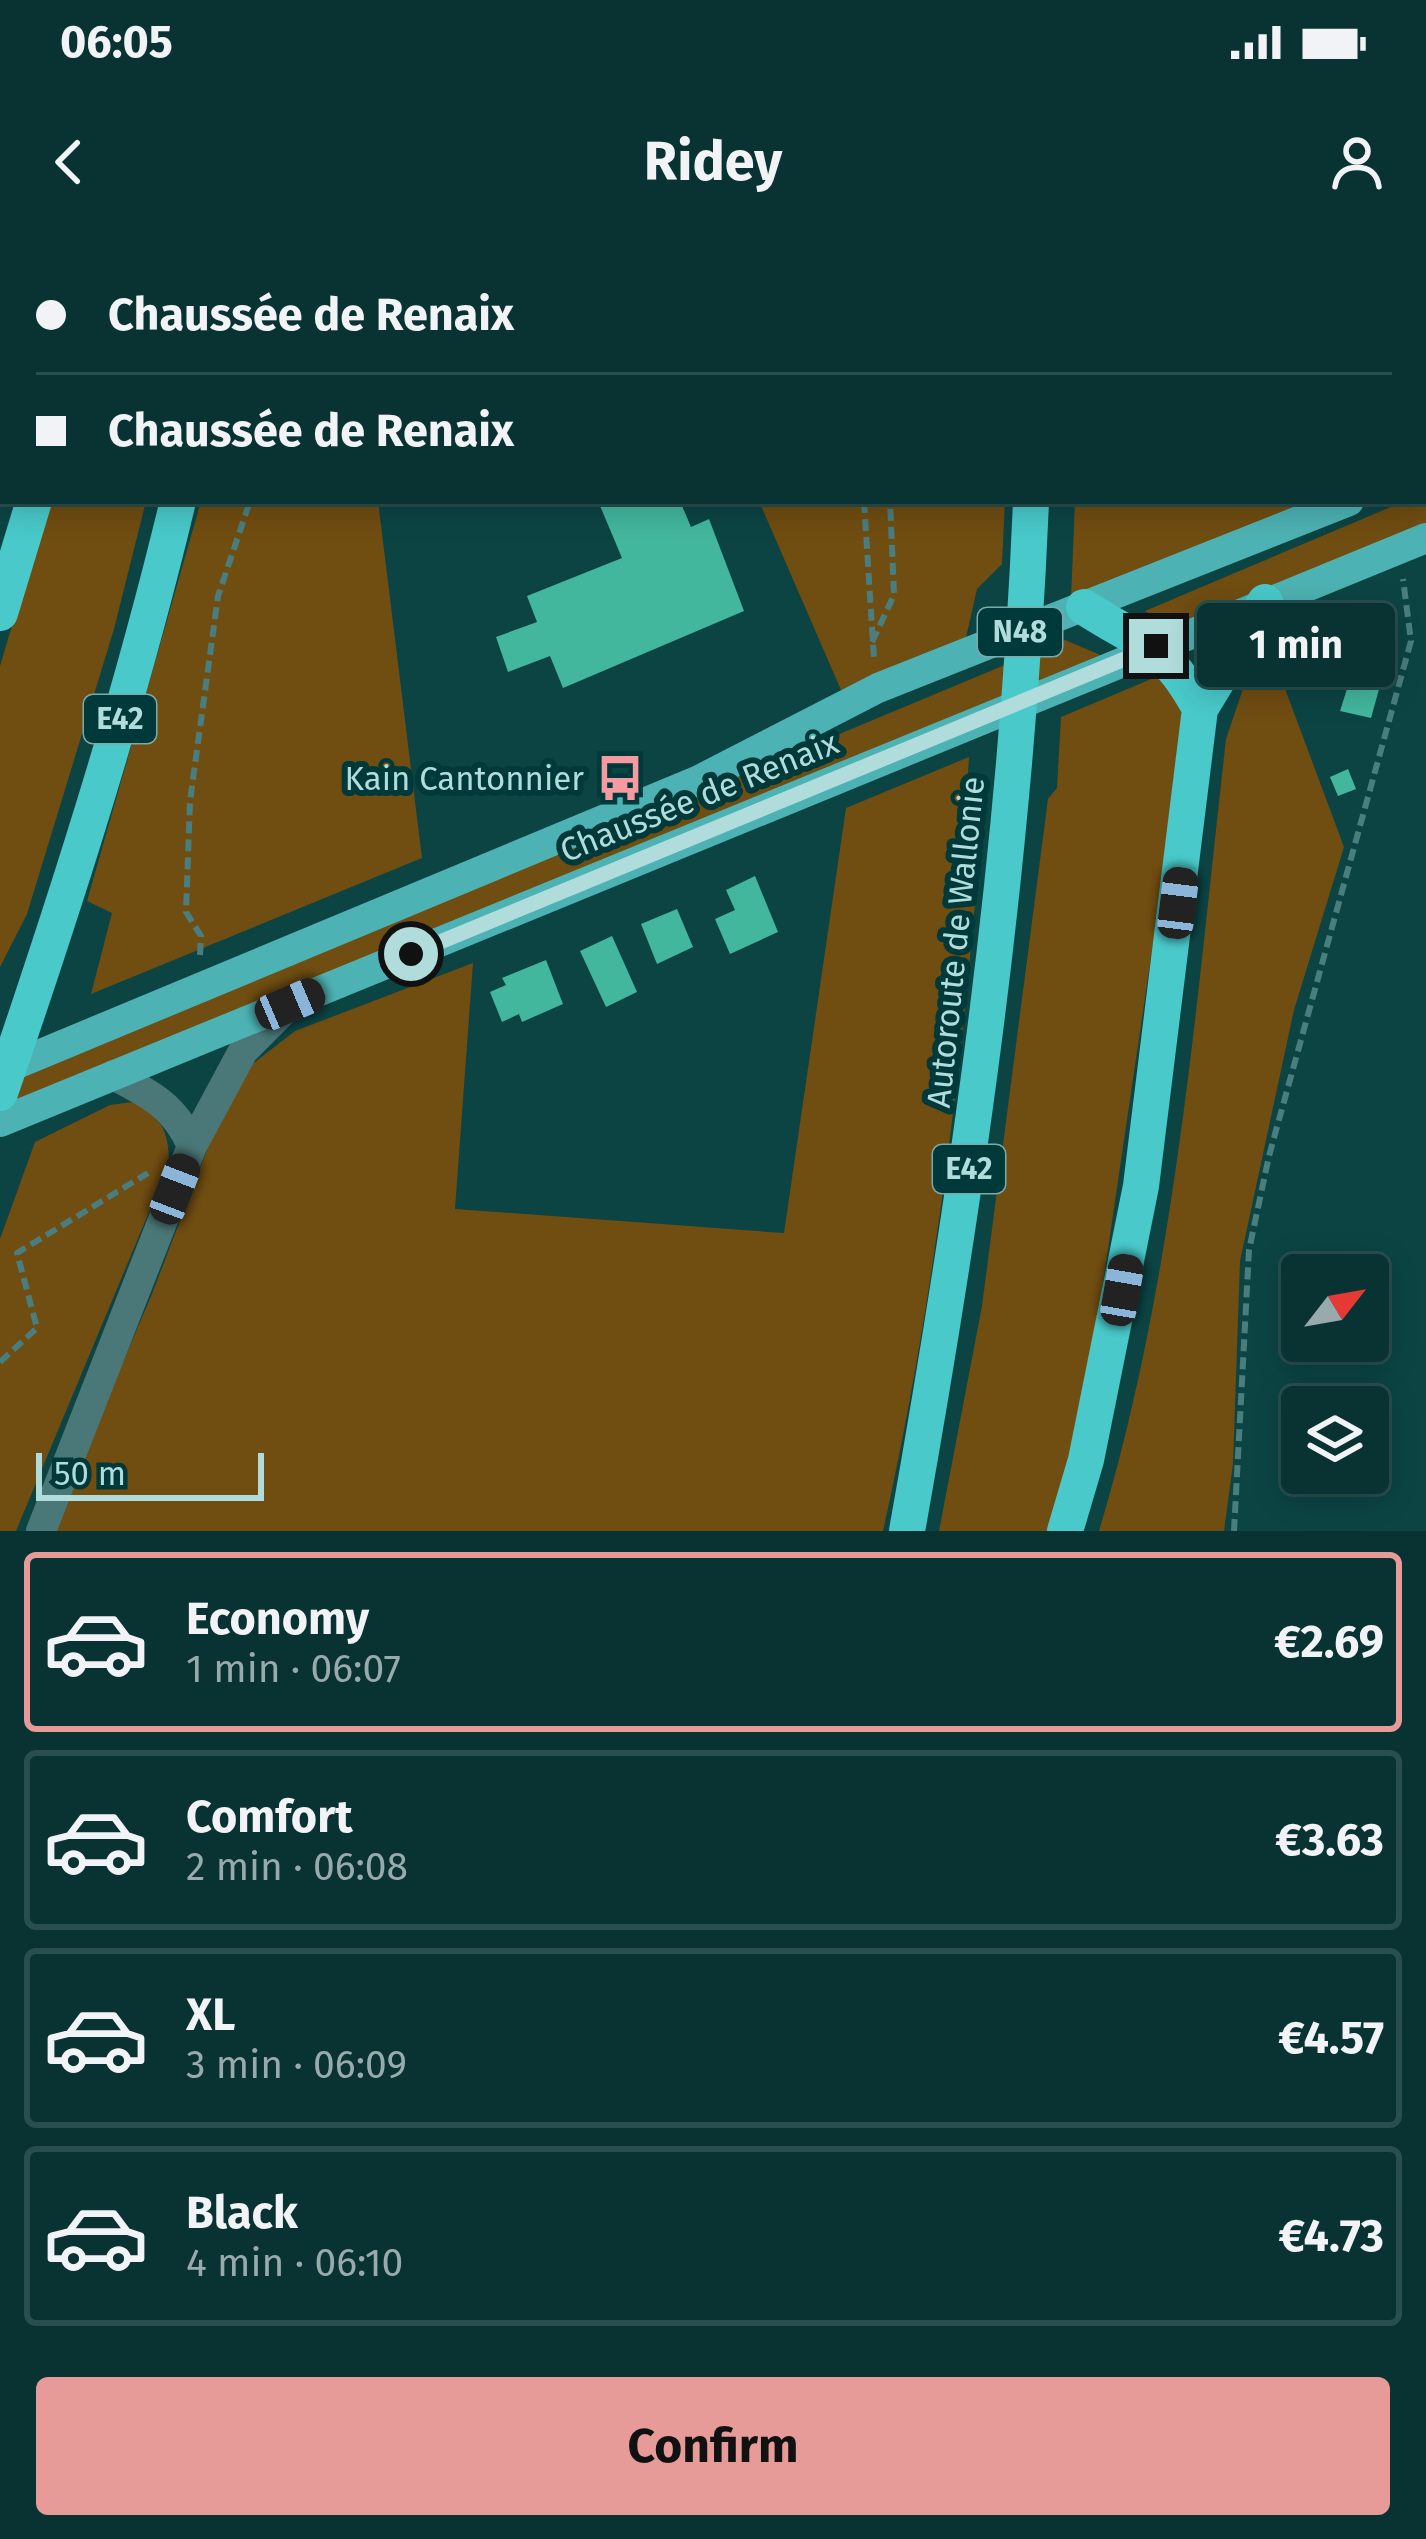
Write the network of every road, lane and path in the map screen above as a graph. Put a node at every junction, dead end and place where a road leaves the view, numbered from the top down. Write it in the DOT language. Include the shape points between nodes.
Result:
graph roads {
  1 [pos="33,504"];
  2 [pos="177,504"];
  3 [pos="249,504"];
  4 [pos="864,504"];
  5 [pos="890,504"];
  6 [pos="1031,504"];
  7 [pos="1342,504"];
  8 [pos="1413,543"];
  9 [pos="1265,602"];
  10 [pos="1084,607"];
  11 [pos="0,613"];
  12 [pos="872,643"];
  13 [pos="1156,646"];
  14 [pos="878,688"];
  15 [pos="1200,709"];
  16 [pos="199,988"];
  17 [pos="290,1004"];
  18 [pos="0,1072"];
  19 [pos="113,1075"];
  20 [pos="0,1093"];
  21 [pos="0,1122"];
  22 [pos="192,1146"];
  23 [pos="0,1362"];
  24 [pos="41,1531"];
  25 [pos="907,1531"];
  26 [pos="1065,1531"];
  27 [pos="1234,1531"];
  1 -- 11 [label="highway"];
  2 -- 20 [label="highway, E42" via="55,934"];
  3 -- 16 [label="path" via="218,596 190,801 186,912 200,936"];
  4 -- 12 [label="path"];
  5 -- 12 [label="path" via="894,596"];
  6 -- 25 [label="highway, Autoroute de Wallonie / E42" via="1010,803 962,1222"];
  7 -- 10 [label="main road, Chaussée de Renaix / N48"];
  8 -- 9 [label="main road, Chaussée de Renaix / N48"];
  8 -- 27 [label="path" via="1411,641 1249,1250"];
  9 -- 13 [label="main road, Chaussée de Renaix / N48"];
  9 -- 15 [label="highway"];
  10 -- 13 [label="highway"];
  10 -- 14 [label="main road, Chaussée de Renaix / N48"];
  12 -- 14 [label="path"];
  13 -- 15 [label="highway"];
  13 -- 17 [label="main road, Chaussée de Renaix / N48"];
  14 -- 16 [label="main road, Chaussée de Renaix / N48" via="699,780"];
  15 -- 26 [label="highway" via="1141,1186"];
  16 -- 18 [label="main road, Chaussée de Renaix / N48"];
  17 -- 19 [label="main road, Chaussée de Renaix / N48"];
  17 -- 22 [label="street" via="243,1051"];
  19 -- 21 [label="main road, Chaussée de Renaix / N48"];
  19 -- 22 [label="street" via="157,1097 180,1118"];
  22 -- 23 [label="path" via="17,1253 37,1328"];
  22 -- 24 [label="street"];
}
